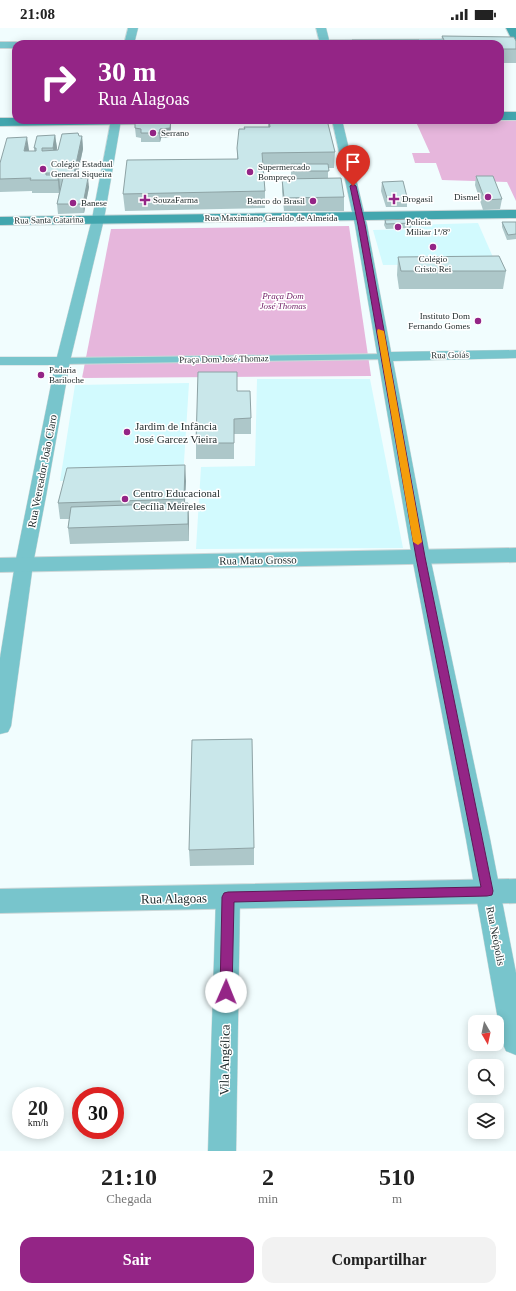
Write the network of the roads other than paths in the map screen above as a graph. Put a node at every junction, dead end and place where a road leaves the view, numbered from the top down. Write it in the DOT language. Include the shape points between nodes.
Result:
graph roads {
  1 [pos="133,28"];
  2 [pos="321,28"];
  3 [pos="511,28"];
  4 [pos="516,38"];
  5 [pos="130,40"];
  6 [pos="324,40"];
  7 [pos="504,42"];
  8 [pos="516,42"];
  9 [pos="0,45"];
  10 [pos="12,45"];
  11 [pos="504,116"];
  12 [pos="516,116"];
  13 [pos="0,122"];
  14 [pos="12,122"];
  15 [pos="115,124"];
  16 [pos="338,124"];
  17 [pos="516,214"];
  18 [pos="360,217"];
  19 [pos="98,219"];
  20 [pos="0,221"];
  21 [pos="516,354"];
  22 [pos="385,357"];
  23 [pos="0,361"];
  24 [pos="63,361"];
  25 [pos="516,555"];
  26 [pos="420,557"];
  27 [pos="24,564"];
  28 [pos="0,565"];
  29 [pos="0,726"];
  30 [pos="487,891"];
  31 [pos="516,891"];
  32 [pos="228,897"];
  33 [pos="0,901"];
  34 [pos="516,1042"];
  35 [pos="222,1151"];
  1 -- 5 [label="street"];
  2 -- 6 [label="street"];
  3 -- 4 [label="main road"];
  7 -- 8 [label="street"];
  9 -- 10 [label="street"];
  11 -- 12 [label="main road"];
  13 -- 14 [label="main road"];
  15 -- 19 [label="street, Rua Veereador João Claro"];
  16 -- 18 [label="street, Rua Neópolis"];
  17 -- 18 [label="main road, Rua Maximiano Geraldo de Almeida"];
  18 -- 19 [label="main road, Rua Maximiano Geraldo de Almeida"];
  18 -- 22 [label="street, Rua Neópolis"];
  19 -- 20 [label="main road, Rua Santa Catarina"];
  19 -- 24 [label="street, Rua Veereador João Claro"];
  21 -- 22 [label="street, Rua Goiás"];
  22 -- 24 [label="street, Praça Dom José Thomaz"];
  22 -- 26 [label="street, Rua Neópolis"];
  23 -- 24 [label="street"];
  24 -- 27 [label="street, Rua Veereador João Claro"];
  25 -- 26 [label="street, Rua Mato Grosso"];
  26 -- 27 [label="street, Rua Mato Grosso"];
  26 -- 30 [label="street, Rua Neópolis"];
  27 -- 28 [label="street, Rua Mato Grosso"];
  27 -- 29 [label="street, Rua Veereador João Claro"];
  30 -- 31 [label="street, Rua Alagoas"];
  30 -- 32 [label="street, Rua Alagoas"];
  30 -- 34 [label="street, Rua Neópolis"];
  32 -- 33 [label="street, Rua Alagoas"];
  32 -- 35 [label="street, Vila Angélica"];
}
